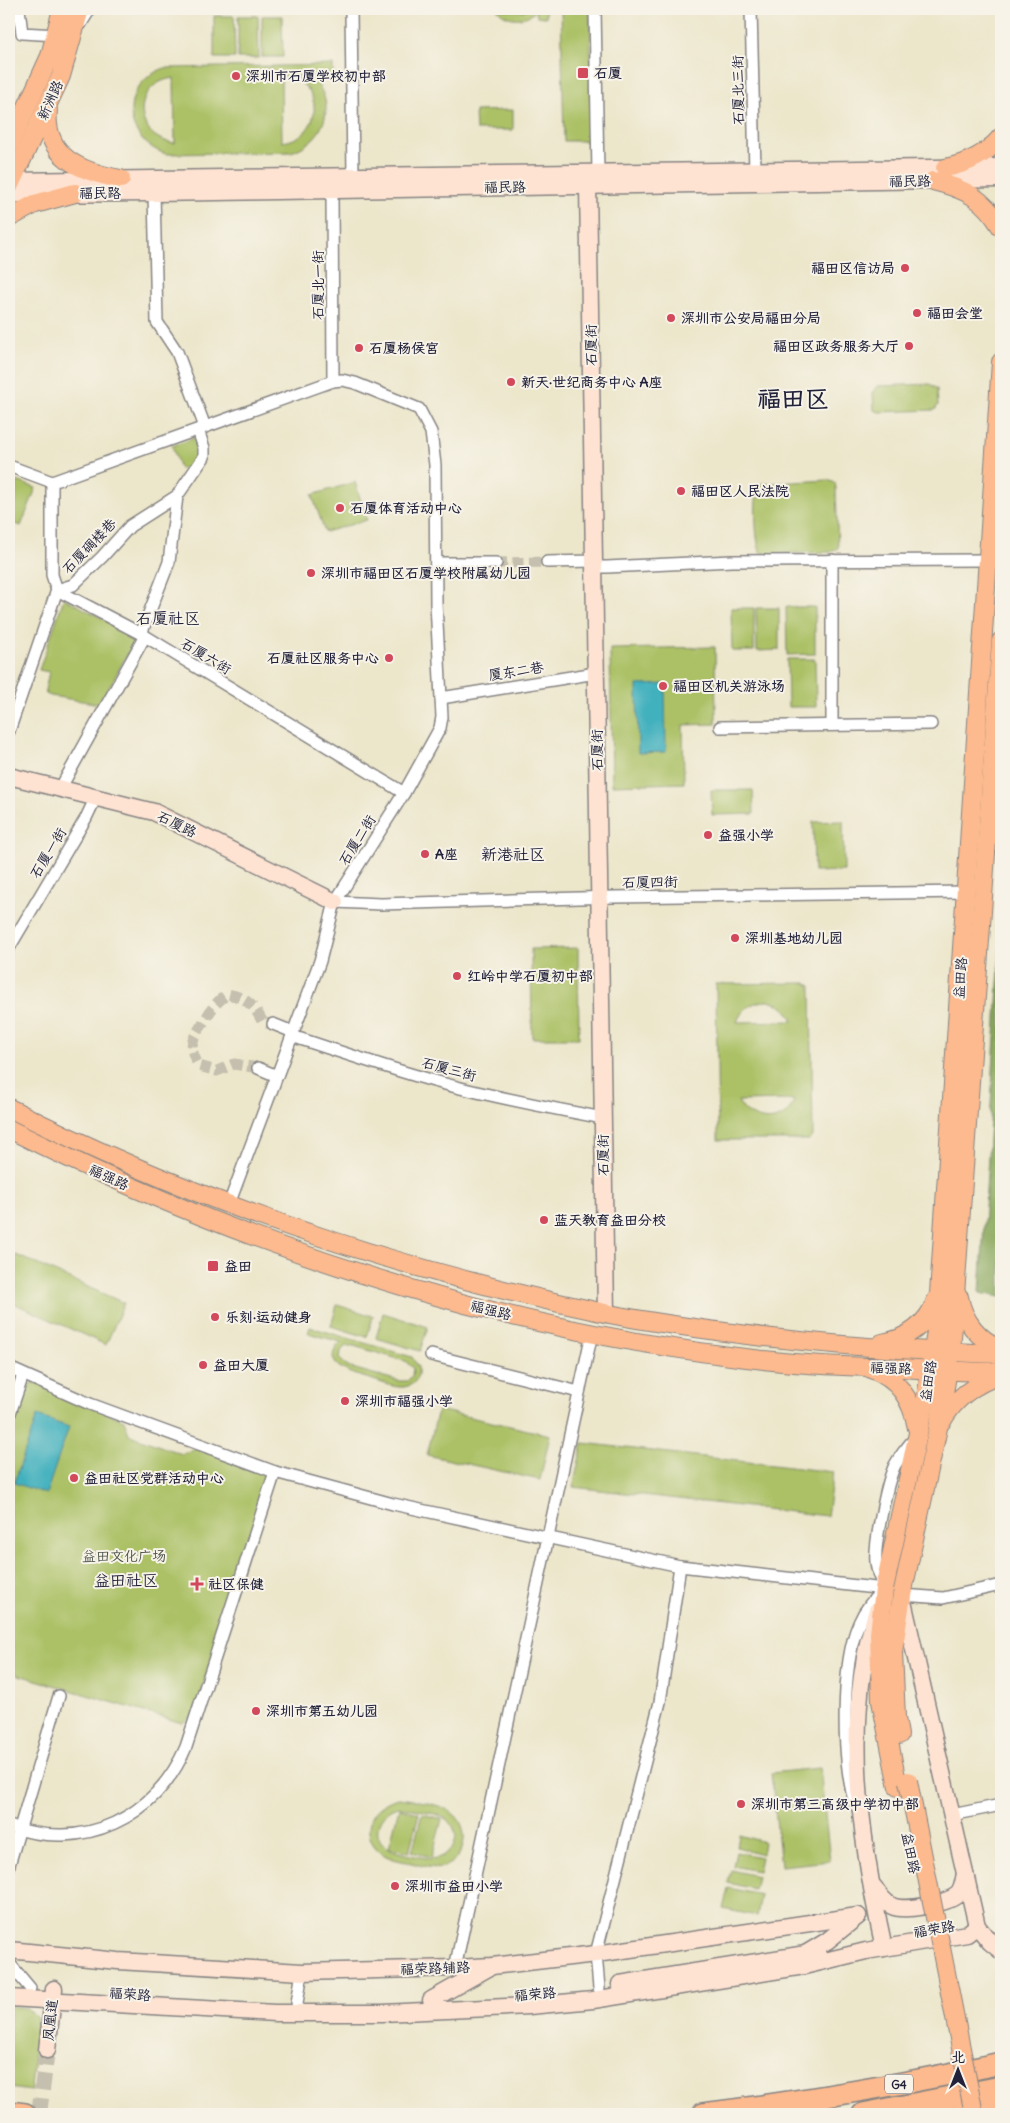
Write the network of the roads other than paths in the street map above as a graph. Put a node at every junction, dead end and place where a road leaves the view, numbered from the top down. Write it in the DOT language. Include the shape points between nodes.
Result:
graph roads {
  1 [pos="18,9"];
  2 [pos="62,9"];
  3 [pos="80,9"];
  4 [pos="90,9"];
  5 [pos="351,9"];
  6 [pos="595,9"];
  7 [pos="752,9"];
  8 [pos="63,42"];
  9 [pos="48,106"];
  10 [pos="1001,137"];
  11 [pos="9,146"];
  12 [pos="1001,167"];
  13 [pos="755,171"];
  14 [pos="939,174"];
  15 [pos="353,176"];
  16 [pos="121,179"];
  17 [pos="593,180"];
  18 [pos="1001,180"];
  19 [pos="10,186"];
  20 [pos="332,190"];
  21 [pos="75,193"];
  22 [pos="154,194"];
  23 [pos="9,218"];
  24 [pos="1001,227"];
  25 [pos="1001,362"];
  26 [pos="333,381"];
  27 [pos="202,429"];
  28 [pos="9,466"];
  29 [pos="52,482"];
  30 [pos="177,496"];
  31 [pos="832,560"];
  32 [pos="988,560"];
  33 [pos="496,562"];
  34 [pos="547,562"];
  35 [pos="436,563"];
  36 [pos="594,566"];
  37 [pos="57,590"];
  38 [pos="143,635"];
  39 [pos="1001,641"];
  40 [pos="596,673"];
  41 [pos="441,698"];
  42 [pos="931,724"];
  43 [pos="832,725"];
  44 [pos="720,727"];
  45 [pos="9,731"];
  46 [pos="9,776"];
  47 [pos="60,789"];
  48 [pos="404,793"];
  49 [pos="96,798"];
  50 [pos="966,892"];
  51 [pos="599,898"];
  52 [pos="335,902"];
  53 [pos="9,948"];
  54 [pos="273,1024"];
  55 [pos="292,1034"];
  56 [pos="258,1068"];
  57 [pos="277,1076"];
  58 [pos="9,1108"];
  59 [pos="603,1118"];
  60 [pos="9,1130"];
  61 [pos="229,1204"];
  62 [pos="956,1284"];
  63 [pos="939,1292"];
  64 [pos="606,1314"];
  65 [pos="592,1333"];
  66 [pos="861,1347"];
  67 [pos="1001,1349"];
  68 [pos="933,1351"];
  69 [pos="951,1352"];
  70 [pos="1001,1354"];
  71 [pos="430,1355"];
  72 [pos="858,1367"];
  73 [pos="9,1368"];
  74 [pos="930,1370"];
  75 [pos="949,1371"];
  76 [pos="1001,1374"];
  77 [pos="23,1375"];
  78 [pos="579,1392"];
  79 [pos="9,1416"];
  80 [pos="938,1428"];
  81 [pos="918,1435"];
  82 [pos="274,1472"];
  83 [pos="548,1538"];
  84 [pos="680,1566"];
  85 [pos="1001,1586"];
  86 [pos="884,1589"];
  87 [pos="902,1595"];
  88 [pos="59,1696"];
  89 [pos="903,1784"];
  90 [pos="1001,1805"];
  91 [pos="952,1815"];
  92 [pos="14,1828"];
  93 [pos="9,1865"];
  94 [pos="965,1873"];
  95 [pos="872,1885"];
  96 [pos="858,1916"];
  97 [pos="977,1926"];
  98 [pos="883,1943"];
  99 [pos="9,1950"];
  100 [pos="1001,1951"];
  101 [pos="596,1954"];
  102 [pos="803,1955"];
  103 [pos="9,1964"];
  104 [pos="492,1966"];
  105 [pos="456,1968"];
  106 [pos="302,1972"];
  107 [pos="9,1986"];
  108 [pos="30,1988"];
  109 [pos="599,1988"];
  110 [pos="53,1995"];
  111 [pos="9,1998"];
  112 [pos="431,2000"];
  113 [pos="297,2003"];
  114 [pos="47,2050"];
  115 [pos="1001,2063"];
  116 [pos="1001,2087"];
  117 [pos="1001,2105"];
  118 [pos="9,2112"];
  119 [pos="25,2114"];
  120 [pos="703,2114"];
  121 [pos="864,2114"];
  122 [pos="963,2114"];
  123 [pos="974,2114"];
  1 -- 8 [label="street" via="22,33"];
  2 -- 8 [label="main road, 新洲路"];
  3 -- 8 [label="main road, 新洲路"];
  4 -- 8 [label="street"];
  5 -- 15 [label="street"];
  6 -- 17 [label="street"];
  7 -- 13 [label="street, 石厦北三街"];
  8 -- 9 [label="main road, 新洲路"];
  8 -- 11 [label="main road, 新洲路" via="41,77"];
  9 -- 16 [label="main road" via="48,129 52,141 66,159 83,170"];
  9 -- 19 [label="main road, 新洲路"];
  10 -- 14 [label="main road" via="980,156"];
  12 -- 14 [label="main road, 福民路"];
  13 -- 14 [label="main road, 福民路"];
  13 -- 17 [label="main road, 福民路"];
  14 -- 17 [label="main road, 福民路"];
  14 -- 18 [label="main road, 福民路"];
  14 -- 24 [label="main road" via="971,194 992,212"];
  15 -- 16 [label="main road, 福民路"];
  15 -- 17 [label="main road, 福民路"];
  16 -- 19 [label="main road, 福民路"];
  17 -- 20 [label="main road, 福民路"];
  17 -- 36 [label="main road, 石厦街"];
  19 -- 21 [label="main road, 福民路"];
  20 -- 22 [label="main road, 福民路"];
  20 -- 26 [label="street, 石厦北一街"];
  21 -- 22 [label="main road, 福民路"];
  21 -- 23 [label="main road" via="35,204"];
  22 -- 27 [label="street, 石厦碉楼巷" via="157,322 177,352"];
  25 -- 32 [label="main road, 益田路"];
  26 -- 27 [label="street"];
  26 -- 35 [label="street, 石厦二街" via="348,381 362,386 419,409 423,414 434,445"];
  27 -- 29 [label="street"];
  27 -- 30 [label="street, 石厦碉楼巷" via="204,458"];
  28 -- 29 [label="street"];
  29 -- 37 [label="street" via="52,575"];
  30 -- 37 [label="street, 石厦碉楼巷" via="130,526 72,585"];
  30 -- 38 [label="street" via="170,562"];
  31 -- 32 [label="street"];
  31 -- 36 [label="street"];
  31 -- 43 [label="street"];
  32 -- 50 [label="main road, 益田路"];
  33 -- 35 [label="street"];
  34 -- 36 [label="street"];
  35 -- 41 [label="street, 石厦二街"];
  36 -- 40 [label="main road, 石厦街"];
  37 -- 38 [label="street, 石厦六街"];
  37 -- 45 [label="street, 石厦碉楼巷"];
  38 -- 47 [label="street"];
  38 -- 48 [label="street, 石厦六街"];
  39 -- 62 [label="main road, 益田路"];
  40 -- 41 [label="street, 厦东二巷"];
  40 -- 51 [label="main road, 石厦街"];
  41 -- 48 [label="street, 石厦二街" via="438,733"];
  42 -- 43 [label="street"];
  43 -- 44 [label="street"];
  46 -- 47 [label="main road, 石厦路"];
  47 -- 49 [label="main road, 石厦路"];
  48 -- 52 [label="street, 石厦二街"];
  49 -- 52 [label="main road, 石厦路" via="154,812"];
  49 -- 53 [label="street, 石厦一街"];
  50 -- 51 [label="street, 石厦四街"];
  50 -- 63 [label="main road, 益田路"];
  51 -- 52 [label="street, 石厦四街" via="381,904"];
  51 -- 59 [label="main road, 石厦街"];
  52 -- 55 [label="street, 石厦二街" via="320,962"];
  54 -- 55 [label="street, 石厦三街"];
  55 -- 57 [label="street, 石厦二街"];
  55 -- 59 [label="street, 石厦三街" via="368,1062 446,1084"];
  56 -- 57 [label="street"];
  57 -- 61 [label="street, 石厦二街"];
  58 -- 61 [label="main road, 福强路" via="112,1157"];
  59 -- 64 [label="main road, 石厦街"];
  60 -- 65 [label="main road, 福强路" via="212,1222 326,1263 448,1300"];
  61 -- 64 [label="main road, 福强路" via="322,1238 420,1267"];
  62 -- 67 [label="main road" via="960,1304 970,1325 988,1344"];
  62 -- 69 [label="main road, 益田路"];
  63 -- 66 [label="main road" via="934,1309 916,1330 902,1338"];
  63 -- 68 [label="main road, 益田路"];
  64 -- 66 [label="main road, 福强路" via="751,1336"];
  65 -- 72 [label="main road, 福强路" via="775,1362"];
  65 -- 78 [label="street"];
  66 -- 68 [label="main road, 福强路"];
  68 -- 69 [label="main road, 福强路"];
  68 -- 74 [label="main road, 益田路"];
  69 -- 70 [label="main road, 福强路"];
  69 -- 75 [label="main road, 益田路"];
  71 -- 78 [label="street"];
  72 -- 74 [label="main road, 福强路"];
  72 -- 81 [label="main road" via="883,1374 904,1391"];
  73 -- 77 [label="street"];
  74 -- 75 [label="main road, 福强路"];
  74 -- 81 [label="main road, 益田路"];
  75 -- 76 [label="main road, 福强路"];
  75 -- 80 [label="main road, 益田路"];
  76 -- 80 [label="main road" via="958,1399"];
  77 -- 79 [label="street"];
  77 -- 82 [label="street" via="90,1404"];
  78 -- 83 [label="street"];
  80 -- 87 [label="main road, 益田路"];
  81 -- 86 [label="main road, 益田路"];
  82 -- 83 [label="street" via="393,1504"];
  82 -- 92 [label="street" via="186,1747 166,1782 137,1811 100,1829 60,1836"];
  83 -- 84 [label="street"];
  83 -- 105 [label="street"];
  84 -- 86 [label="street"];
  84 -- 101 [label="street" via="660,1702"];
  85 -- 87 [label="street" via="943,1598"];
  86 -- 89 [label="main road, 益田路" via="879,1634 881,1701"];
  86 -- 95 [label="main road, 益田路" via="869,1635 859,1705 862,1823"];
  87 -- 89 [label="main road, 益田路" via="893,1670"];
  87 -- 91 [label="main road, 益田路"];
  88 -- 92 [label="street"];
  89 -- 122 [label="main road, 益田路"];
  89 -- 123 [label="main road, 益田路, bridge"];
  90 -- 91 [label="street"];
  91 -- 94 [label="main road, 益田路"];
  92 -- 93 [label="street"];
  94 -- 95 [label="main road" via="958,1894 948,1901 904,1909 893,1907 881,1898"];
  94 -- 97 [label="main road, 益田路"];
  95 -- 96 [label="main road" via="870,1897"];
  95 -- 98 [label="main road, 益田路"];
  96 -- 101 [label="main road, 福荣路辅路"];
  96 -- 102 [label="main road" via="827,1942"];
  97 -- 98 [label="main road, 福荣路" via="966,1923"];
  97 -- 100 [label="main road"];
  98 -- 102 [label="main road, 福荣路"];
  98 -- 110 [label="main road, 福荣路" via="804,1966 593,2000 529,2006 383,2013 275,2013"];
  99 -- 106 [label="main road, 福荣路辅路" via="118,1961"];
  101 -- 104 [label="main road, 福荣路辅路"];
  101 -- 109 [label="street"];
  102 -- 109 [label="main road, 福荣路"];
  103 -- 108 [label="street"];
  104 -- 105 [label="main road, 福荣路辅路"];
  104 -- 112 [label="main road"];
  105 -- 106 [label="main road, 福荣路辅路"];
  106 -- 113 [label="street"];
  107 -- 108 [label="main road, 福荣路"];
  108 -- 110 [label="main road, 福荣路"];
  109 -- 112 [label="main road, 福荣路"];
  110 -- 111 [label="main road, 福荣路"];
  110 -- 113 [label="main road, 福荣路"];
  110 -- 114 [label="main road, 凤凰道"];
  112 -- 113 [label="main road, 福荣路"];
  115 -- 120 [label="highway, G4" via="936,2078"];
  116 -- 121 [label="highway, G4"];
  117 -- 122 [label="highway"];
  118 -- 119 [label="highway"];
}
